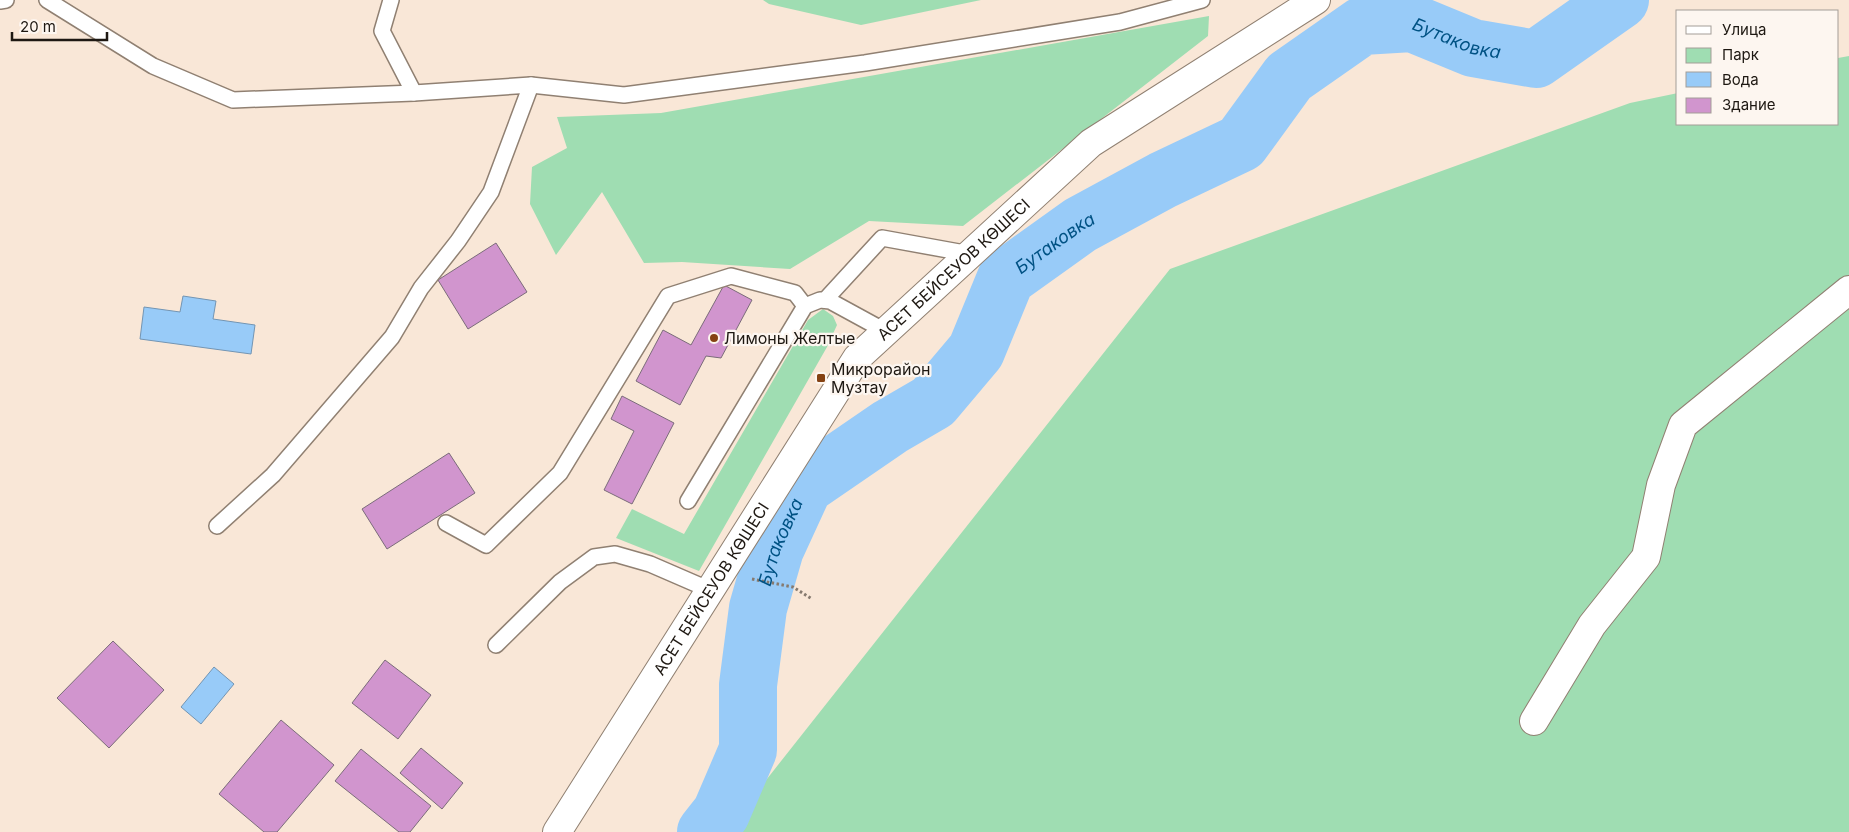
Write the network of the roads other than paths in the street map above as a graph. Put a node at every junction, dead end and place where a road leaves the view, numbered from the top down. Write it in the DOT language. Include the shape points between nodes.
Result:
graph roads {
  1 [pos="6,0"];
  2 [pos="47,0"];
  3 [pos="391,0"];
  4 [pos="1202,0"];
  5 [pos="1316,0"];
  6 [pos="0,1"];
  7 [pos="531,85"];
  8 [pos="414,93"];
  9 [pos="970,254"];
  10 [pos="1849,290"];
  11 [pos="825,300"];
  12 [pos="805,306"];
  13 [pos="885,331"];
  14 [pos="688,500"];
  15 [pos="446,523"];
  16 [pos="218,526"];
  17 [pos="710,590"];
  18 [pos="496,645"];
  19 [pos="1534,721"];
  20 [pos="557,832"];
  1 -- 6 [label="lane"];
  2 -- 8 [label="lane" via="153,66 233,100"];
  3 -- 8 [label="lane" via="382,31"];
  4 -- 7 [label="lane" via="1120,22 865,63 624,94"];
  5 -- 9 [label="street, АСЕТ БЕЙСЕУОВ КӨШЕСІ" via="1091,143"];
  7 -- 8 [label="lane"];
  7 -- 16 [label="lane" via="491,192 421,288 392,337 273,475"];
  9 -- 11 [label="lane" via="882,238"];
  9 -- 13 [label="street, АСЕТ БЕЙСЕУОВ КӨШЕСІ"];
  10 -- 19 [label="street" via="1683,425 1661,485 1646,557 1592,625"];
  11 -- 12 [label="lane"];
  11 -- 13 [label="lane"];
  12 -- 14 [label="lane"];
  12 -- 15 [label="lane" via="795,293 730,276 668,296 560,473 486,545"];
  13 -- 17 [label="street, АСЕТ БЕЙСЕУОВ КӨШЕСІ" via="857,358"];
  17 -- 18 [label="lane" via="650,564 615,554 594,557 560,582"];
  17 -- 20 [label="street, АСЕТ БЕЙСЕУОВ КӨШЕСІ"];
}
